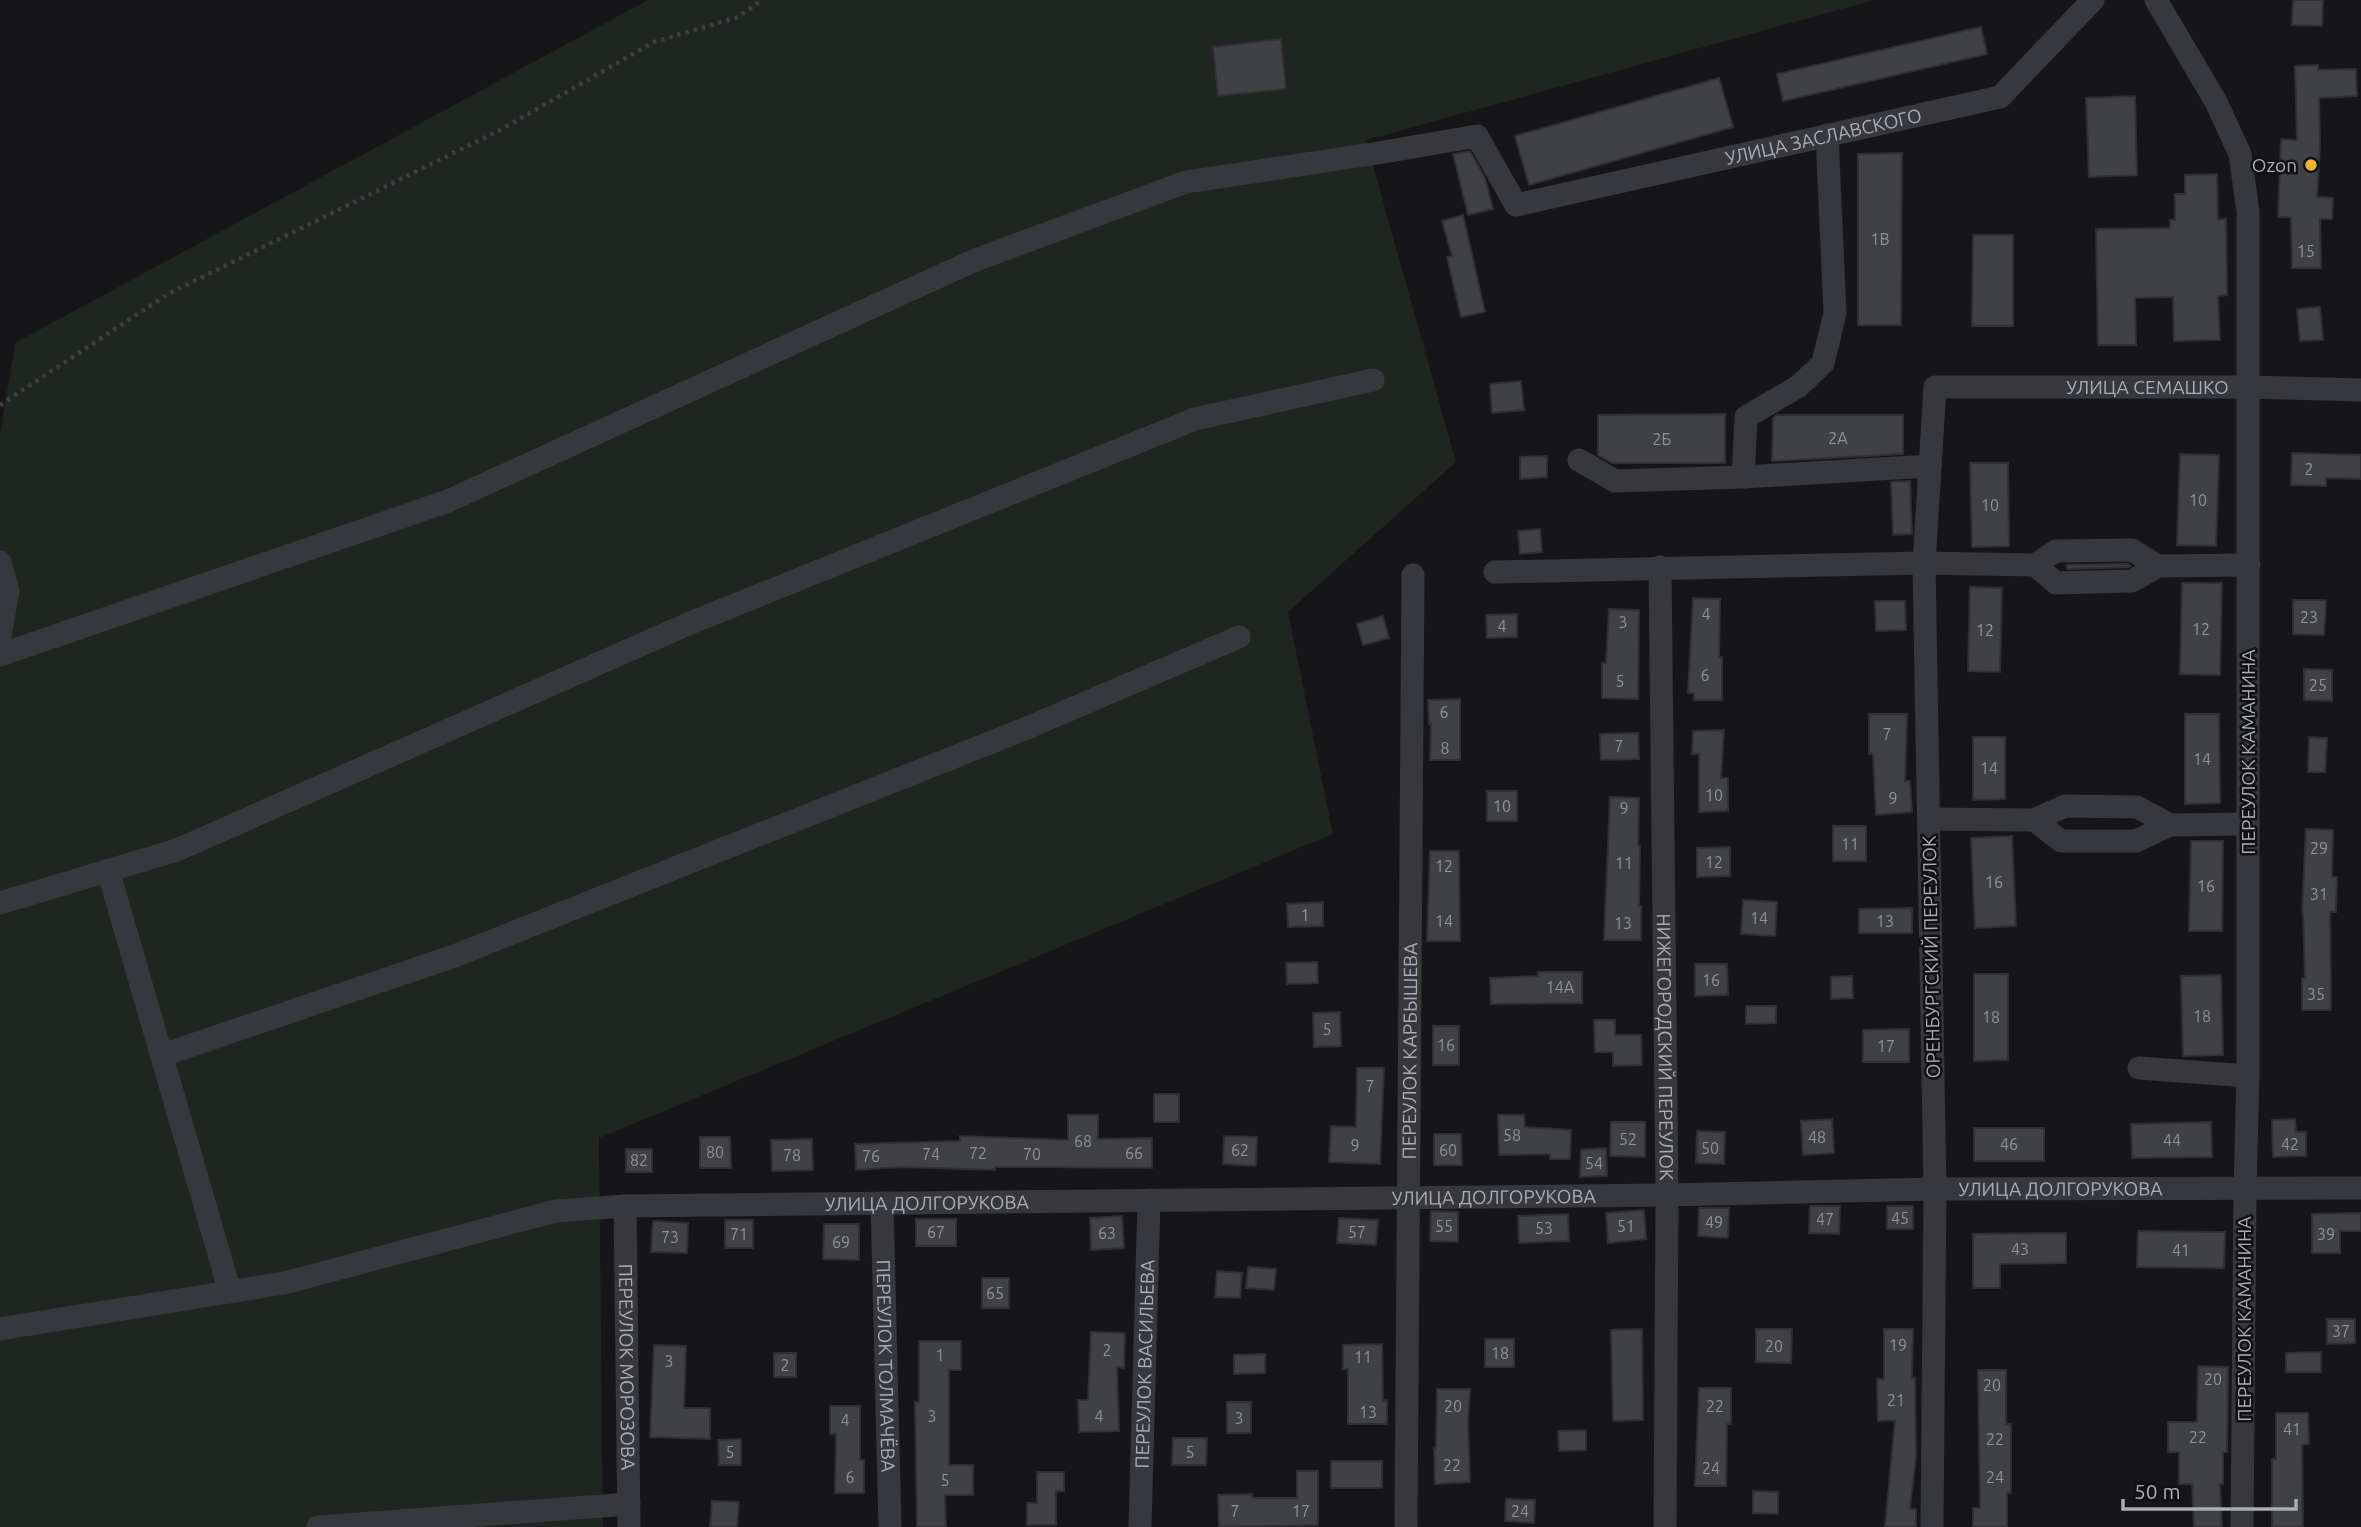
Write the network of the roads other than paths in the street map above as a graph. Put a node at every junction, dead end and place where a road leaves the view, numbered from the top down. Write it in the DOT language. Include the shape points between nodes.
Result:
graph roads {
  1 [pos="2093,0"];
  2 [pos="2156,0"];
  3 [pos="1827,135"];
  4 [pos="1373,380"];
  5 [pos="1935,387"];
  6 [pos="2247,387"];
  7 [pos="2361,390"];
  8 [pos="1579,460"];
  9 [pos="1930,466"];
  10 [pos="1742,477"];
  11 [pos="0,562"];
  12 [pos="1924,564"];
  13 [pos="2035,565"];
  14 [pos="2249,565"];
  15 [pos="2158,566"];
  16 [pos="1660,567"];
  17 [pos="1495,572"];
  18 [pos="1413,575"];
  19 [pos="0,636"];
  20 [pos="1239,637"];
  21 [pos="0,655"];
  22 [pos="1928,819"];
  23 [pos="2034,820"];
  24 [pos="2170,824"];
  25 [pos="2248,824"];
  26 [pos="108,870"];
  27 [pos="0,903"];
  28 [pos="163,1055"];
  29 [pos="2139,1068"];
  30 [pos="2248,1076"];
  31 [pos="2361,1188"];
  32 [pos="1935,1189"];
  33 [pos="2245,1189"];
  34 [pos="1667,1195"];
  35 [pos="1410,1198"];
  36 [pos="1149,1200"];
  37 [pos="882,1203"];
  38 [pos="625,1206"];
  39 [pos="230,1292"];
  40 [pos="0,1329"];
  41 [pos="629,1504"];
  42 [pos="318,1527"];
  43 [pos="629,1527"];
  44 [pos="890,1527"];
  45 [pos="1140,1527"];
  46 [pos="1406,1527"];
  47 [pos="1665,1527"];
  48 [pos="1932,1527"];
  49 [pos="2242,1527"];
  1 -- 3 [label="street, УЛИЦА ЗАСЛАВСКОГО" via="2000,96"];
  2 -- 6 [label="street, ПЕРЕУЛОК КАМАНИНА" via="2216,102 2240,153 2248,212"];
  3 -- 10 [label="street" via="1835,313 1824,363 1799,386 1746,417"];
  3 -- 21 [label="street, УЛИЦА ЗАСЛАВСКОГО" via="1516,205 1477,136 1186,182 974,261 448,501"];
  4 -- 26 [label="street" via="1195,419 688,624 177,850"];
  5 -- 6 [label="street, УЛИЦА СЕМАШКО"];
  5 -- 9 [label="street, ОРЕНБУРГСКИЙ ПЕРЕУЛОК"];
  6 -- 7 [label="street, УЛИЦА СЕМАШКО"];
  6 -- 14 [label="street, ПЕРЕУЛОК КАМАНИНА"];
  8 -- 10 [label="street" via="1615,481"];
  9 -- 10 [label="street"];
  9 -- 12 [label="street, ОРЕНБУРГСКИЙ ПЕРЕУЛОК"];
  11 -- 19 [label="street" via="8,591"];
  12 -- 13 [label="street"];
  12 -- 16 [label="street"];
  12 -- 22 [label="street, ОРЕНБУРГСКИЙ ПЕРЕУЛОК"];
  13 -- 15 [label="street" via="2056,551 2132,550"];
  13 -- 15 [label="street" via="2056,583 2132,581"];
  14 -- 15 [label="street"];
  14 -- 25 [label="street, ПЕРЕУЛОК КАМАНИНА"];
  16 -- 17 [label="street"];
  16 -- 34 [label="street, НИЖЕГОРОДСКИЙ ПЕРЕУЛОК"];
  18 -- 35 [label="street, ПЕРЕУЛОК КАРБЫШЕВА"];
  20 -- 28 [label="street" via="1027,728 457,955"];
  22 -- 23 [label="street"];
  22 -- 32 [label="street, ОРЕНБУРГСКИЙ ПЕРЕУЛОК"];
  23 -- 24 [label="street" via="2065,806 2137,807"];
  23 -- 24 [label="street" via="2061,841 2136,841"];
  24 -- 25 [label="street"];
  25 -- 30 [label="street, ПЕРЕУЛОК КАМАНИНА"];
  26 -- 27 [label="street"];
  26 -- 28 [label="street"];
  28 -- 39 [label="street"];
  29 -- 30 [label="street"];
  30 -- 33 [label="street, ПЕРЕУЛОК КАМАНИНА"];
  31 -- 33 [label="street, УЛИЦА ДОЛГОРУКОВА"];
  32 -- 33 [label="street, УЛИЦА ДОЛГОРУКОВА"];
  32 -- 34 [label="street, УЛИЦА ДОЛГОРУКОВА"];
  32 -- 48 [label="street, ОРЕНБУРГСКИЙ ПЕРЕУЛОК"];
  33 -- 49 [label="street, ПЕРЕУЛОК КАМАНИНА"];
  34 -- 35 [label="street, УЛИЦА ДОЛГОРУКОВА"];
  34 -- 47 [label="street, НИЖЕГОРОДСКИЙ ПЕРЕУЛОК"];
  35 -- 36 [label="street, УЛИЦА ДОЛГОРУКОВА"];
  35 -- 46 [label="street, ПЕРЕУЛОК КАРБЫШЕВА"];
  36 -- 37 [label="street, УЛИЦА ДОЛГОРУКОВА"];
  36 -- 45 [label="street, ПЕРЕУЛОК ВАСИЛЬЕВА"];
  37 -- 38 [label="street, УЛИЦА ДОЛГОРУКОВА"];
  37 -- 44 [label="street, ПЕРЕУЛОК ТОЛМАЧЁВА"];
  38 -- 39 [label="street, УЛИЦА ДОЛГОРУКОВА" via="556,1211 284,1283"];
  38 -- 41 [label="street, ПЕРЕУЛОК МОРОЗОВА"];
  39 -- 40 [label="street, УЛИЦА ДОЛГОРУКОВА"];
  41 -- 42 [label="street"];
  41 -- 43 [label="street, ПЕРЕУЛОК МОРОЗОВА"];
}
